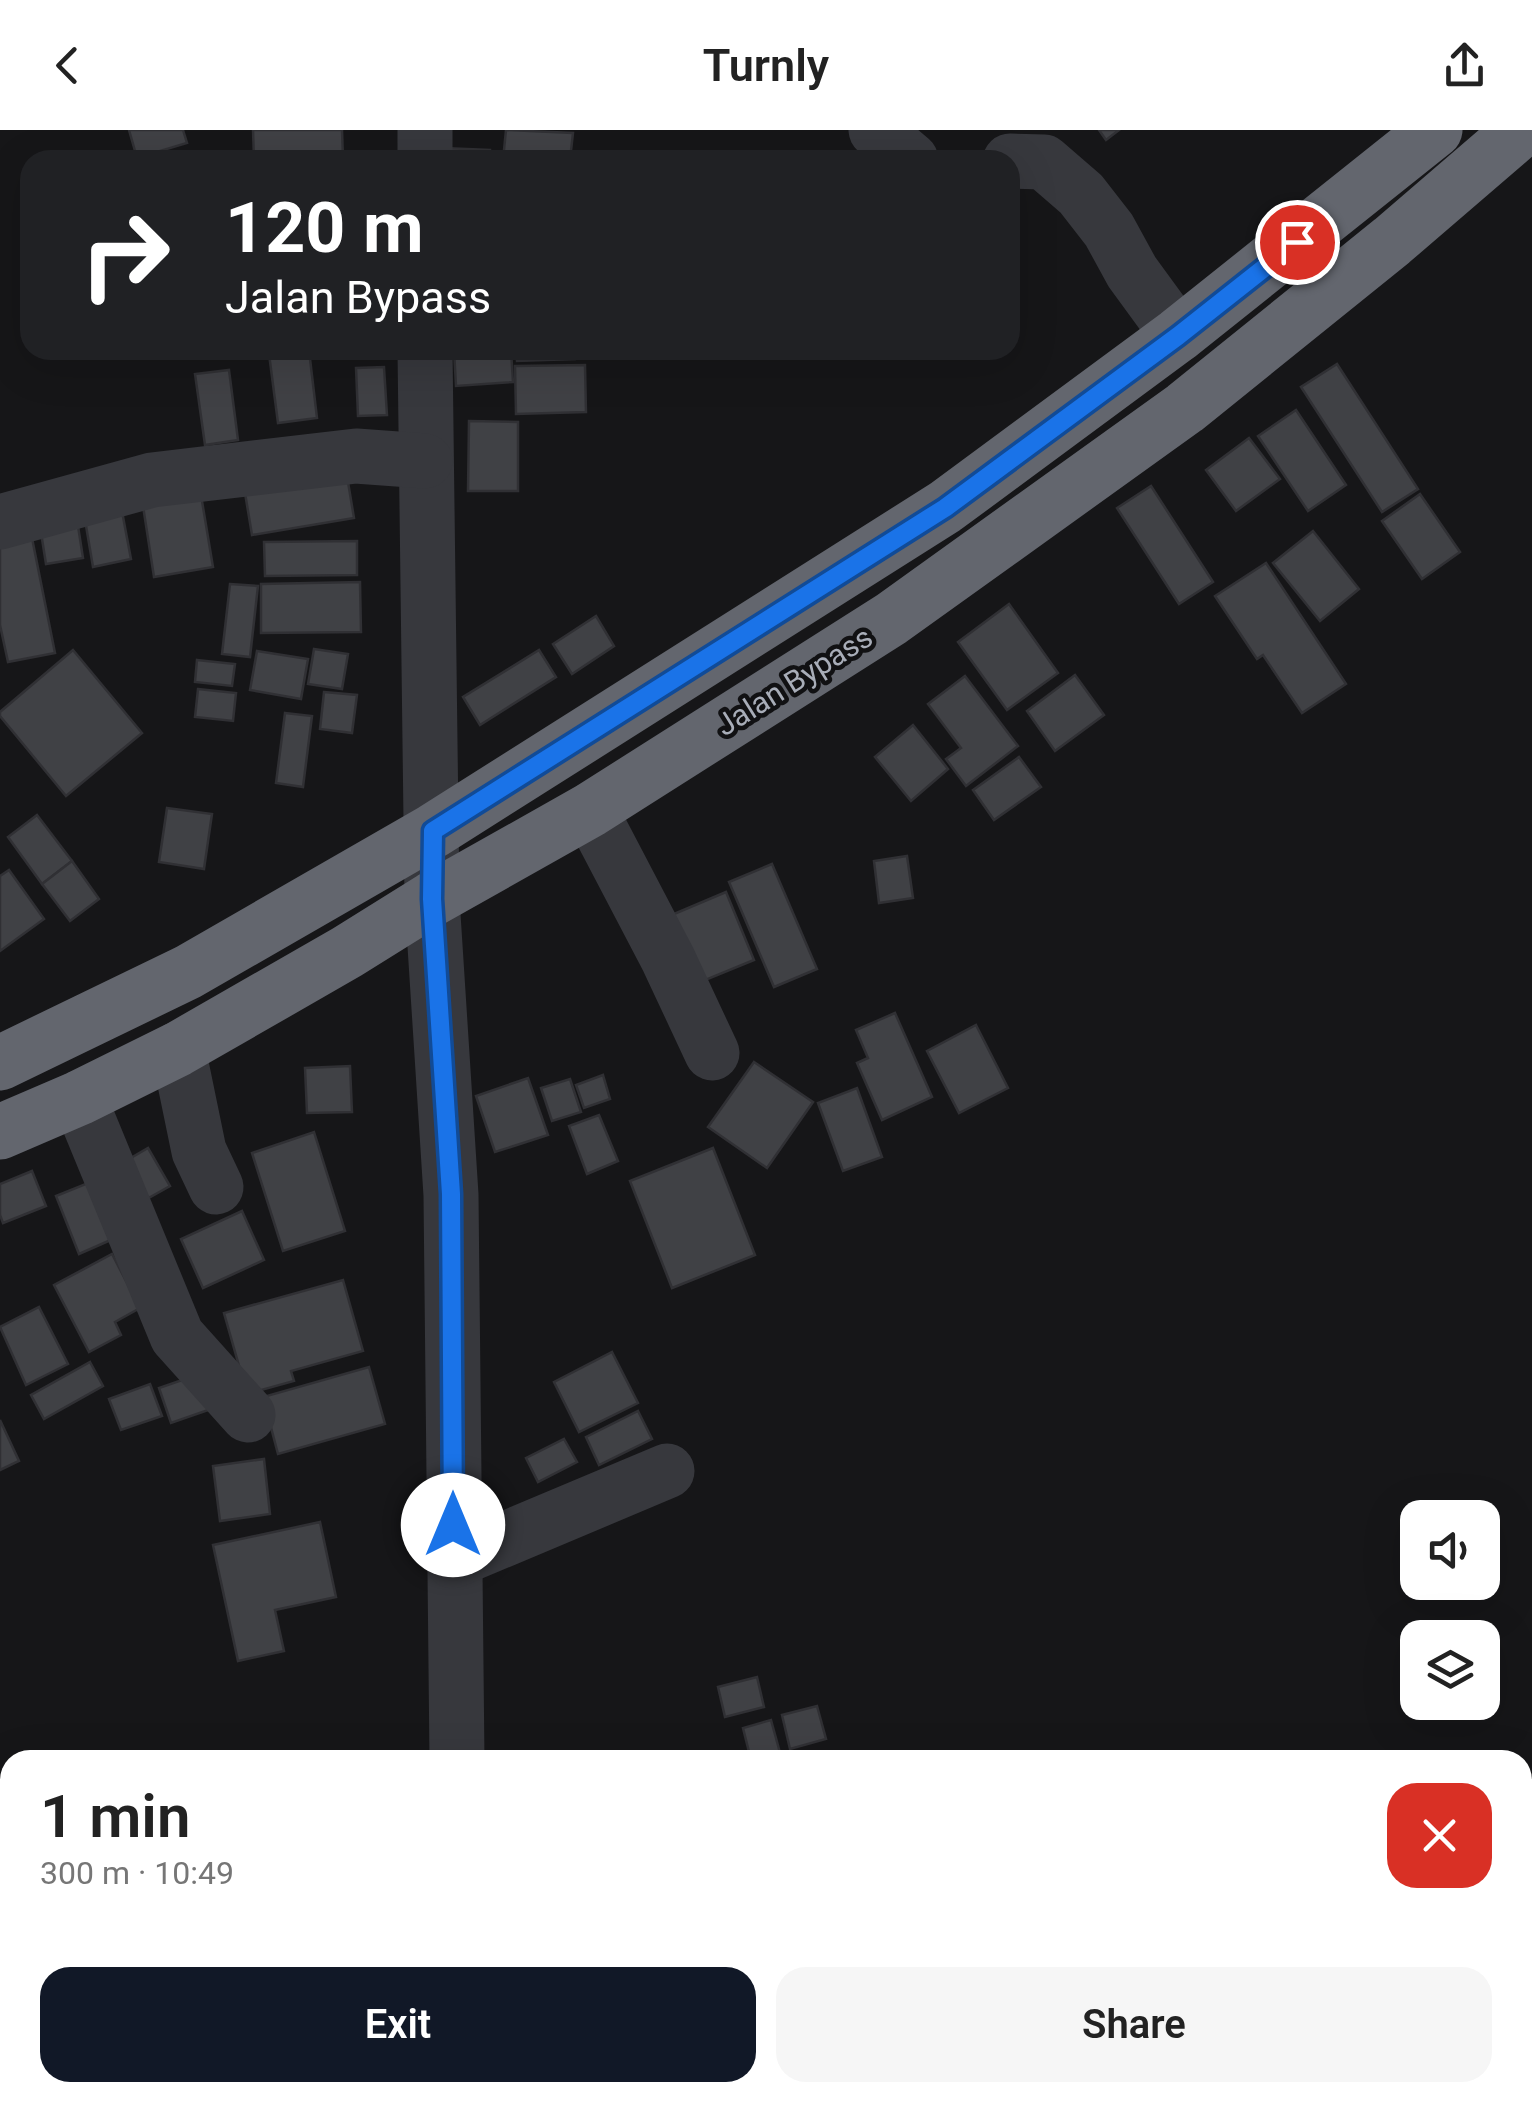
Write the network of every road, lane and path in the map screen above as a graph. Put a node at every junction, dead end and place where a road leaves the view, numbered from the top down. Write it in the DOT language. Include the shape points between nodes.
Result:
graph roads {
  1 [pos="876,130"];
  2 [pos="1435,130"];
  3 [pos="1520,146"];
  4 [pos="899,150"];
  5 [pos="1020,161"];
  6 [pos="1178,336"];
  7 [pos="425,360"];
  8 [pos="426,461"];
  9 [pos="0,522"];
  10 [pos="590,810"];
  11 [pos="433,831"];
  12 [pos="432,899"];
  13 [pos="178,1048"];
  14 [pos="712,1054"];
  15 [pos="0,1063"];
  16 [pos="78,1098"];
  17 [pos="0,1132"];
  18 [pos="216,1188"];
  19 [pos="248,1415"];
  20 [pos="667,1471"];
  21 [pos="453,1561"];
  22 [pos="457,1750"];
  1 -- 4 [label="street"];
  2 -- 6 [label="highway"];
  3 -- 10 [label="highway, Jalan Bypass" via="1109,464 891,619"];
  5 -- 6 [label="street" via="1044,162 1081,194"];
  6 -- 11 [label="highway" via="945,508"];
  7 -- 8 [label="street"];
  8 -- 9 [label="street" via="356,456 152,480"];
  8 -- 11 [label="street"];
  10 -- 12 [label="highway, Jalan Bypass"];
  10 -- 14 [label="street"];
  11 -- 12 [label="street"];
  11 -- 15 [label="highway" via="188,972"];
  12 -- 13 [label="highway, Jalan Bypass"];
  12 -- 21 [label="street" via="451,1194"];
  13 -- 16 [label="highway, Jalan Bypass"];
  13 -- 18 [label="street" via="199,1152"];
  16 -- 17 [label="highway, Jalan Bypass"];
  16 -- 19 [label="street" via="177,1336"];
  20 -- 21 [label="street"];
  21 -- 22 [label="street"];
}
